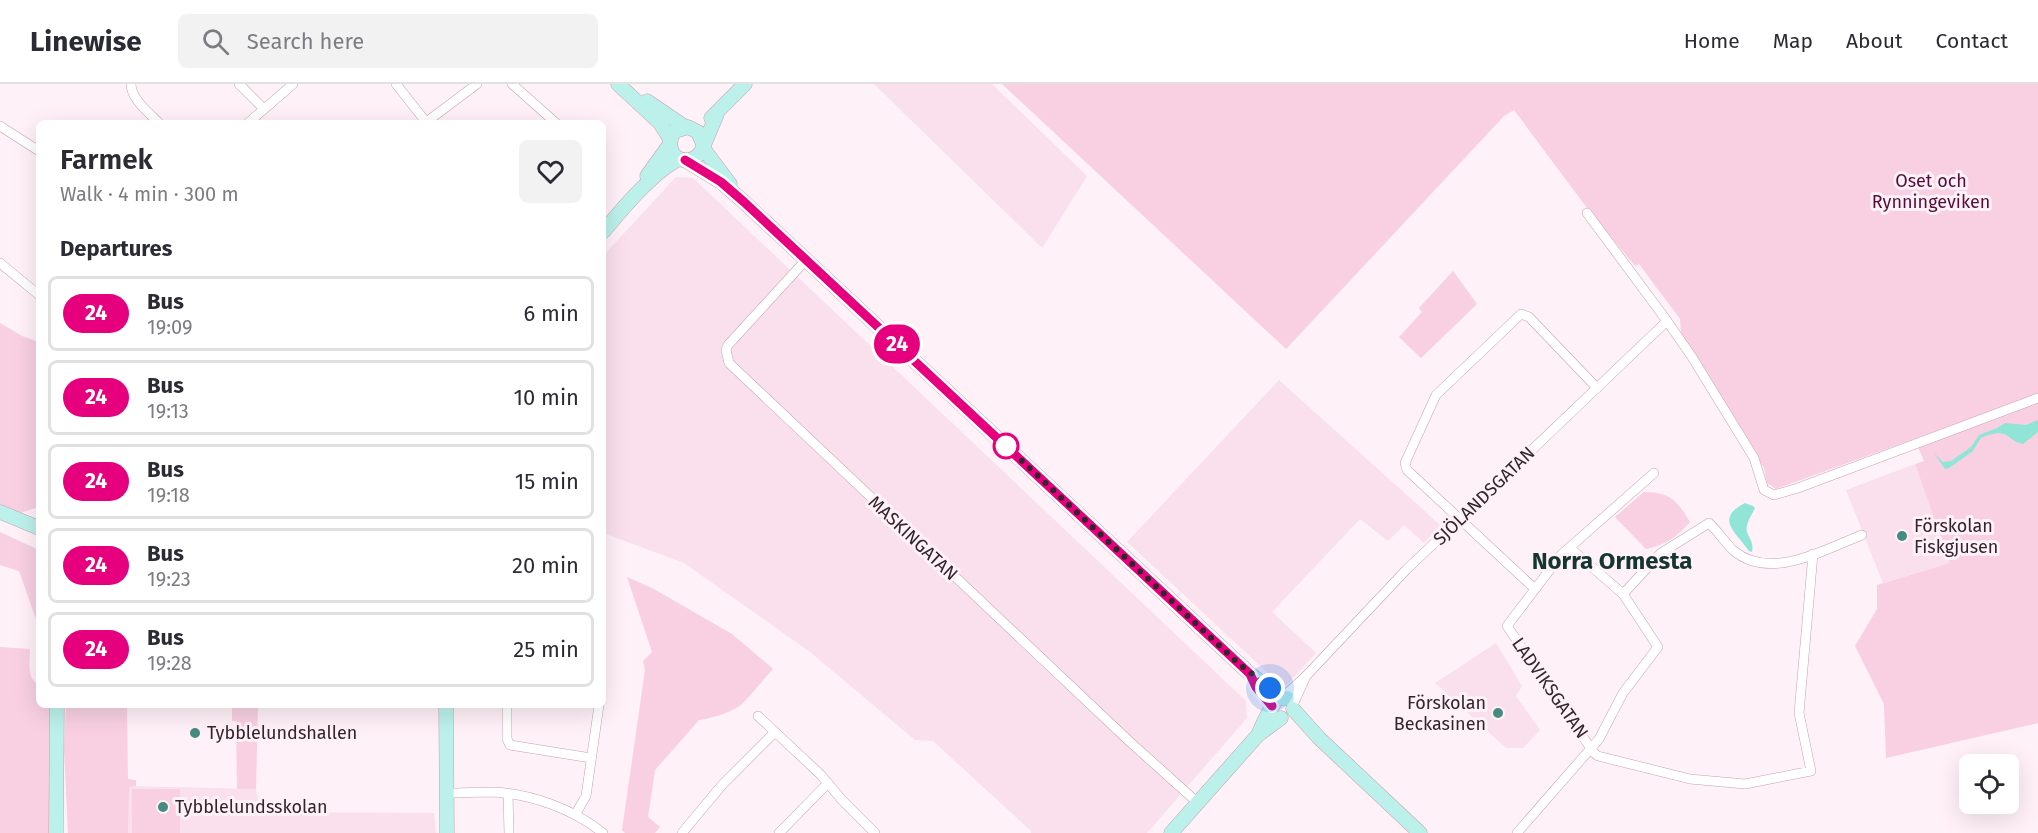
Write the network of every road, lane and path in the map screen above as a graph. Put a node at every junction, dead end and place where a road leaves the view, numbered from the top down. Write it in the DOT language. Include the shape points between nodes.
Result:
graph roads {
  1 [pos="131,84"];
  2 [pos="239,84"];
  3 [pos="293,84"];
  4 [pos="396,84"];
  5 [pos="477,84"];
  6 [pos="512,84"];
  7 [pos="620,84"];
  8 [pos="745,84"];
  9 [pos="264,109"];
  10 [pos="717,114"];
  11 [pos="156,120"];
  12 [pos="251,120"];
  13 [pos="423,120"];
  14 [pos="428,120"];
  15 [pos="553,120"];
  16 [pos="0,126"];
  17 [pos="688,128"];
  18 [pos="670,142"];
  19 [pos="703,146"];
  20 [pos="36,149"];
  21 [pos="682,160"];
  22 [pos="744,202"];
  23 [pos="622,209"];
  24 [pos="1587,213"];
  25 [pos="606,228"];
  26 [pos="806,260"];
  27 [pos="0,263"];
  28 [pos="36,293"];
  29 [pos="1667,321"];
  30 [pos="1597,388"];
  31 [pos="2038,398"];
  32 [pos="1654,473"];
  33 [pos="0,512"];
  34 [pos="1459,518"];
  35 [pos="36,527"];
  36 [pos="1862,536"];
  37 [pos="1570,548"];
  38 [pos="1813,554"];
  39 [pos="1535,589"];
  40 [pos="1623,594"];
  41 [pos="57,708"];
  42 [pos="446,708"];
  43 [pos="507,708"];
  44 [pos="599,708"];
  45 [pos="1282,708"];
  46 [pos="758,716"];
  47 [pos="775,732"];
  48 [pos="1591,748"];
  49 [pos="591,758"];
  50 [pos="828,783"];
  51 [pos="446,793"];
  52 [pos="508,794"];
  53 [pos="1198,802"];
  54 [pos="575,815"];
  55 [pos="56,833"];
  56 [pos="447,833"];
  57 [pos="510,833"];
  58 [pos="603,833"];
  59 [pos="682,833"];
  60 [pos="779,833"];
  61 [pos="875,833"];
  62 [pos="1171,833"];
  63 [pos="1420,833"];
  64 [pos="1517,833"];
  1 -- 11 [label="street" via="134,96"];
  2 -- 9 [label="street"];
  3 -- 9 [label="street"];
  4 -- 13 [label="street"];
  5 -- 14 [label="street"];
  6 -- 15 [label="street"];
  7 -- 17 [label="main road"];
  7 -- 18 [label="main road" via="660,123"];
  8 -- 10 [label="main road"];
  9 -- 12 [label="street"];
  10 -- 17 [label="main road"];
  10 -- 19 [label="main road"];
  16 -- 20 [label="street"];
  17 -- 18 [label="main road" via="675,131"];
  17 -- 19 [label="main road" via="700,135"];
  18 -- 21 [label="main road" via="672,152"];
  18 -- 23 [label="main road"];
  19 -- 21 [label="main road" via="697,157"];
  19 -- 22 [label="main road"];
  21 -- 22 [label="main road" via="721,182"];
  21 -- 23 [label="main road" via="664,169"];
  22 -- 26 [label="main road"];
  23 -- 25 [label="main road"];
  24 -- 29 [label="street"];
  26 -- 45 [label="main road"];
  26 -- 53 [label="street, MASKINGATAN" via="728,345 729,363"];
  27 -- 28 [label="street"];
  29 -- 30 [label="street, SJÖLANDSGATAN"];
  29 -- 31 [label="street" via="1754,458 1761,486 1769,494 1798,488"];
  30 -- 34 [label="street, SJÖLANDSGATAN"];
  30 -- 34 [label="street" via="1527,315 1521,314 1507,326 1436,395 1405,463 1407,470"];
  32 -- 37 [label="street, LADVIKSGATAN"];
  33 -- 35 [label="main road"];
  34 -- 39 [label="street"];
  34 -- 45 [label="street, SJÖLANDSGATAN" via="1366,611"];
  36 -- 38 [label="street"];
  37 -- 39 [label="street, LADVIKSGATAN"];
  37 -- 40 [label="street"];
  38 -- 40 [label="street" via="1779,564 1755,562 1734,551 1709,523 1661,554"];
  38 -- 48 [label="street" via="1799,713 1811,771 1751,784 1690,779 1598,756"];
  39 -- 48 [label="street, LADVIKSGATAN" via="1507,626"];
  40 -- 48 [label="street" via="1658,647 1628,685 1601,737"];
  41 -- 55 [label="main road"];
  42 -- 51 [label="main road"];
  43 -- 49 [label="street" via="510,745"];
  44 -- 49 [label="street"];
  45 -- 53 [label="main road"];
  45 -- 63 [label="main road"];
  46 -- 47 [label="street"];
  47 -- 50 [label="street"];
  47 -- 59 [label="street" via="722,785"];
  48 -- 64 [label="street"];
  49 -- 54 [label="street" via="586,796"];
  50 -- 60 [label="street"];
  50 -- 61 [label="street"];
  51 -- 52 [label="street"];
  51 -- 56 [label="main road"];
  52 -- 54 [label="street" via="550,804"];
  52 -- 57 [label="street"];
  53 -- 62 [label="main road"];
  54 -- 58 [label="street"];
}
